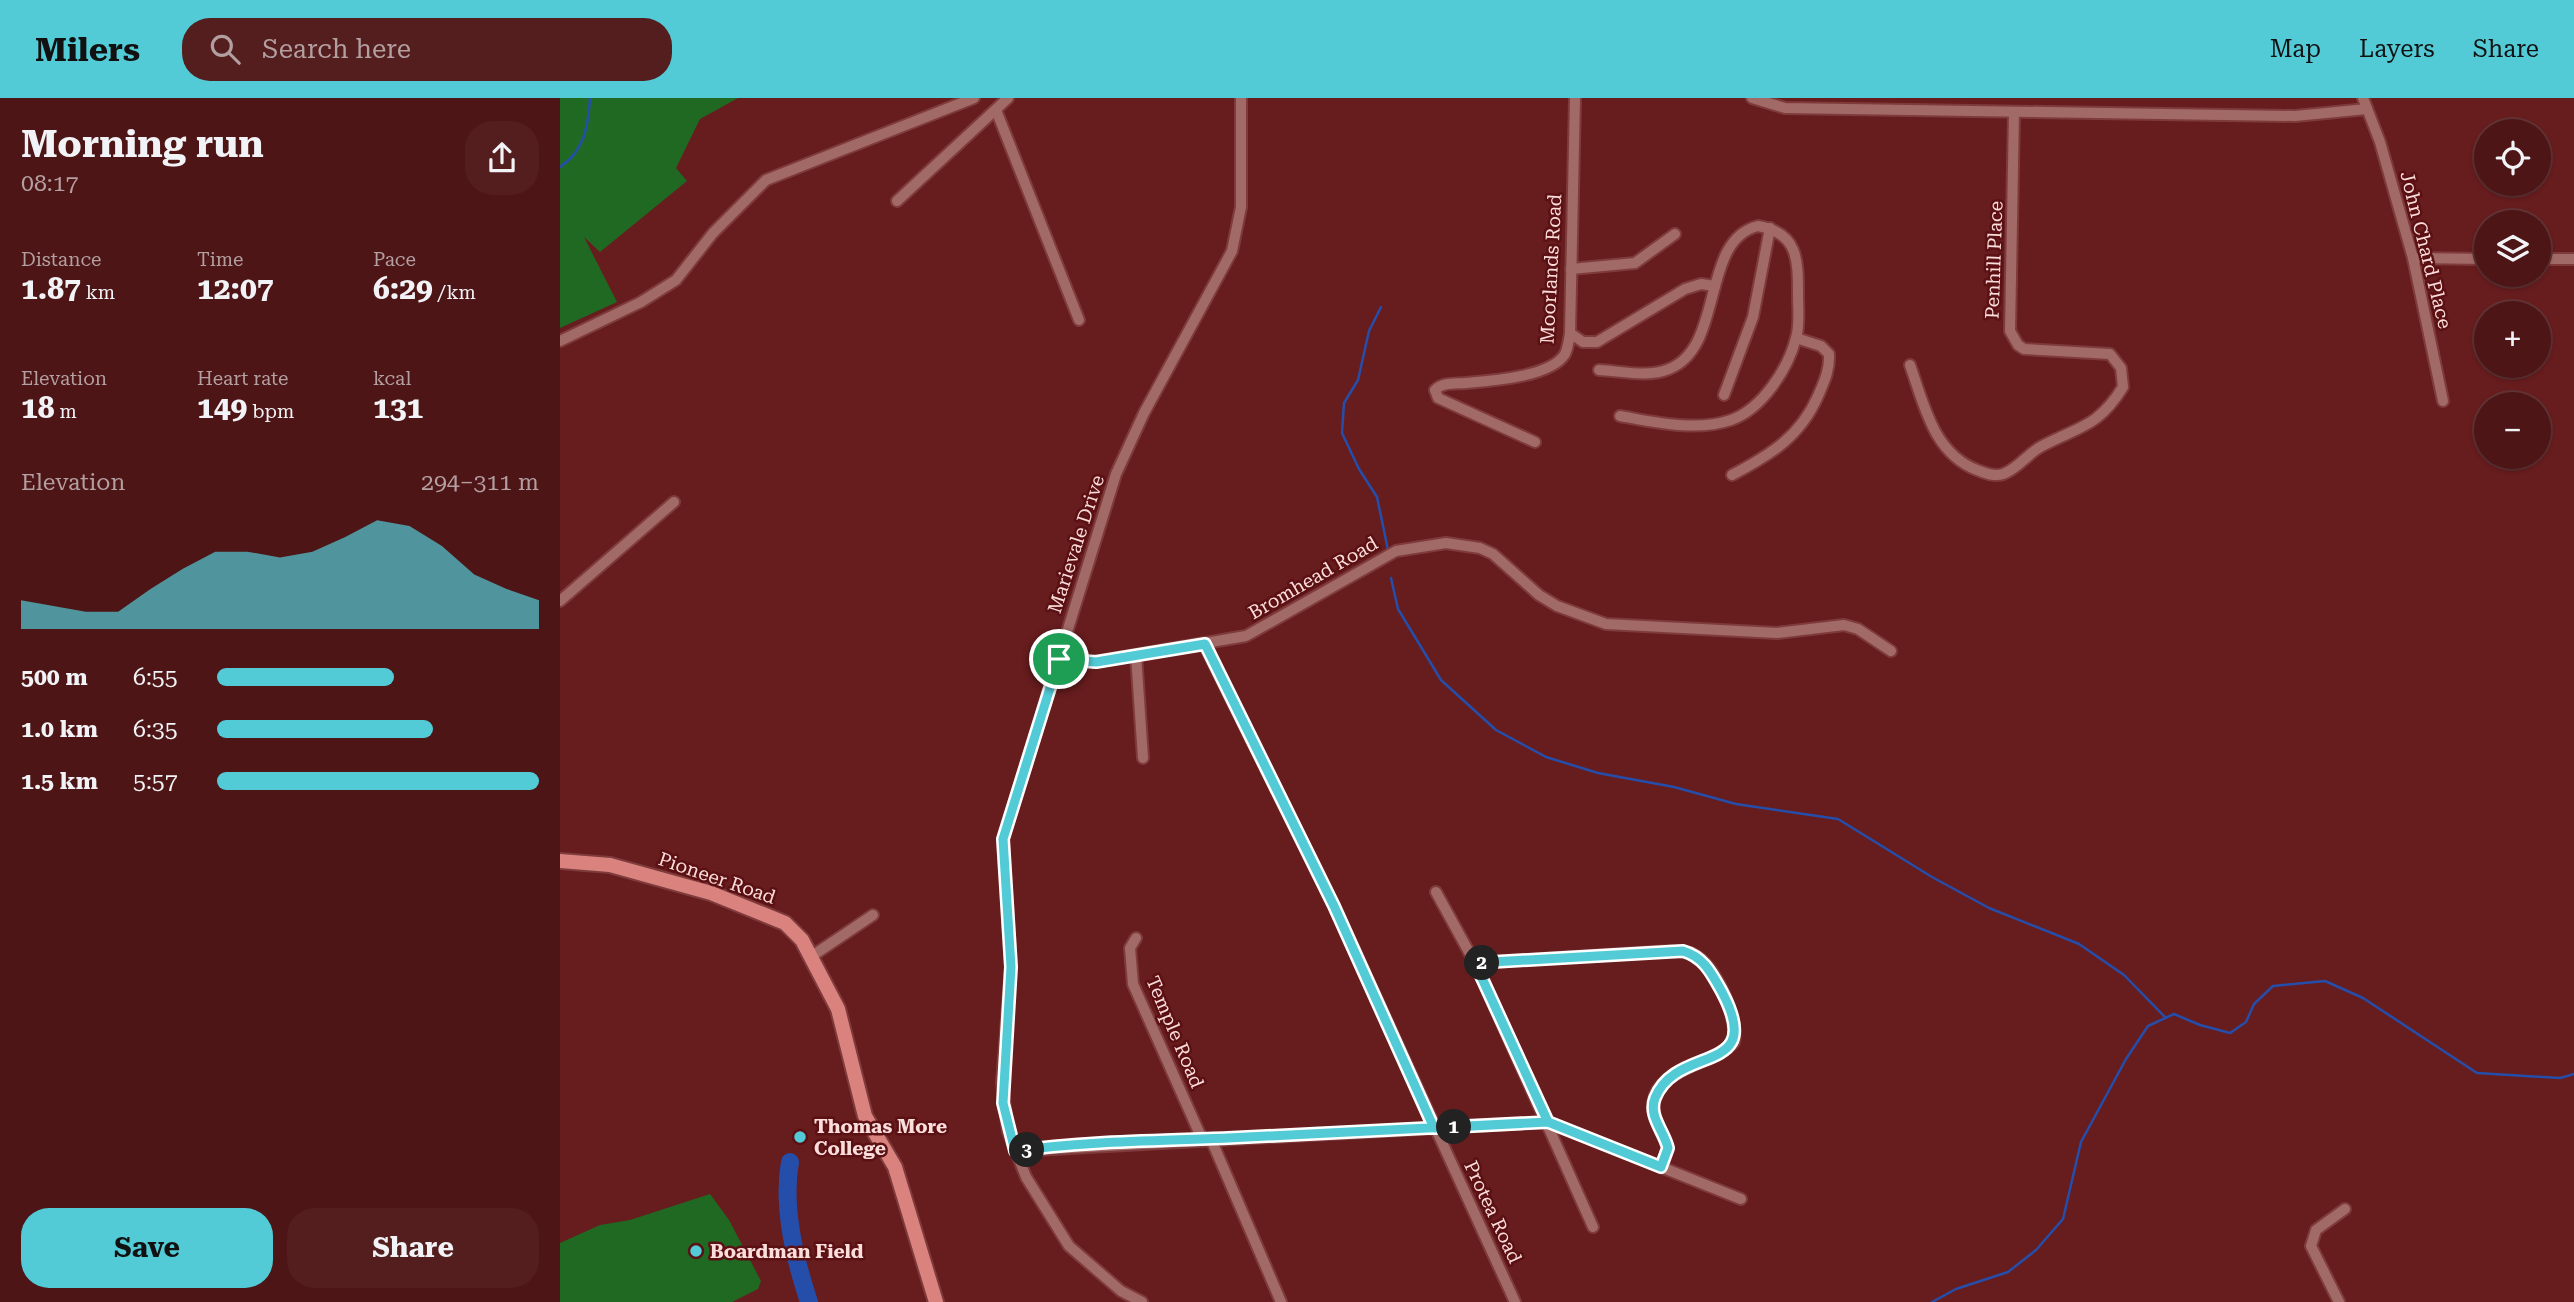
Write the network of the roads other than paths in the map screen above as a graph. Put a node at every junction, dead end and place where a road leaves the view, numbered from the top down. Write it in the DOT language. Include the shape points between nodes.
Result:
graph roads {
  1 [pos="974,98"];
  2 [pos="1008,98"];
  3 [pos="1241,98"];
  4 [pos="1575,98"];
  5 [pos="1752,98"];
  6 [pos="2365,104"];
  7 [pos="996,110"];
  8 [pos="2014,112"];
  9 [pos="897,201"];
  10 [pos="1770,228"];
  11 [pos="1675,234"];
  12 [pos="2413,258"];
  13 [pos="2474,259"];
  14 [pos="2551,259"];
  15 [pos="2574,259"];
  16 [pos="1571,269"];
  17 [pos="1715,286"];
  18 [pos="1079,320"];
  19 [pos="1570,333"];
  20 [pos="1796,338"];
  21 [pos="560,341"];
  22 [pos="1910,365"];
  23 [pos="1599,370"];
  24 [pos="1724,395"];
  25 [pos="2443,401"];
  26 [pos="1620,416"];
  27 [pos="1535,442"];
  28 [pos="1732,475"];
  29 [pos="674,502"];
  30 [pos="560,601"];
  31 [pos="1205,644"];
  32 [pos="1891,651"];
  33 [pos="1136,656"];
  34 [pos="1059,659"];
  35 [pos="1081,663"];
  36 [pos="1053,678"];
  37 [pos="1143,758"];
  38 [pos="560,859"];
  39 [pos="1436,892"];
  40 [pos="873,915"];
  41 [pos="1136,938"];
  42 [pos="812,956"];
  43 [pos="1475,963"];
  44 [pos="1548,1122"];
  45 [pos="1434,1128"];
  46 [pos="1207,1139"];
  47 [pos="1037,1148"];
  48 [pos="1015,1151"];
  49 [pos="1661,1167"];
  50 [pos="1023,1171"];
  51 [pos="1741,1199"];
  52 [pos="2345,1209"];
  53 [pos="1593,1227"];
  54 [pos="936,1302"];
  55 [pos="1142,1302"];
  56 [pos="1281,1302"];
  57 [pos="1515,1302"];
  58 [pos="2339,1302"];
  1 -- 21 [label="street" via="766,180 713,233 676,280"];
  2 -- 7 [label="street"];
  3 -- 34 [label="street, Marievale Drive" via="1243,181 1232,251 1116,474"];
  4 -- 16 [label="street, Moorlands Road"];
  5 -- 8 [label="street" via="1785,108"];
  6 -- 8 [label="street" via="2295,116"];
  6 -- 12 [label="street, John Chard Place"];
  7 -- 9 [label="street"];
  7 -- 18 [label="street"];
  8 -- 22 [label="street, Penhill Place" via="2010,331 2024,349 2110,354 2121,368 2123,387 2092,423 2044,444 2004,474 1996,475 1969,467 1944,446 1933,429"];
  10 -- 17 [label="street" via="1750,228 1734,240"];
  10 -- 20 [label="street" via="1786,237 1796,256"];
  10 -- 24 [label="street" via="1753,317"];
  11 -- 16 [label="street" via="1635,263"];
  12 -- 13 [label="street"];
  12 -- 25 [label="street, John Chard Place"];
  14 -- 15 [label="street"];
  16 -- 19 [label="street, Moorlands Road"];
  17 -- 19 [label="street" via="1685,289 1597,342 1583,342"];
  17 -- 23 [label="street" via="1695,348 1679,364 1660,372"];
  19 -- 27 [label="street, Moorlands Road" via="1564,356 1549,368 1442,385 1435,390 1438,398"];
  20 -- 26 [label="street" via="1769,392 1733,419 1667,425"];
  20 -- 28 [label="street" via="1821,346 1829,354 1826,378 1811,412 1784,445"];
  29 -- 30 [label="street"];
  31 -- 32 [label="street, Bromhead Road" via="1260,630 1396,551 1446,543 1480,548 1557,606 1606,624 1777,633 1844,625"];
  31 -- 33 [label="street, Bromhead Road"];
  31 -- 45 [label="street, Protea Road" via="1334,906"];
  33 -- 35 [label="street, Bromhead Road"];
  33 -- 37 [label="street"];
  34 -- 35 [label="street, Bromhead Road"];
  34 -- 36 [label="street, Marievale Drive"];
  35 -- 36 [label="street"];
  36 -- 48 [label="street, Marievale Drive" via="1003,839 1011,967 1003,1103"];
  38 -- 42 [label="main road, Pioneer Road" via="610,864 756,909 785,923"];
  39 -- 43 [label="street"];
  40 -- 42 [label="street"];
  41 -- 46 [label="street, Temple Road" via="1130,948 1133,984"];
  42 -- 54 [label="main road, Pioneer Road" via="838,1009 865,1116 895,1167"];
  43 -- 44 [label="street"];
  43 -- 49 [label="street" via="1671,951 1694,954 1703,961 1734,1017 1734,1042 1726,1052 1683,1068 1660,1089 1653,1111 1668,1148"];
  44 -- 45 [label="street"];
  44 -- 49 [label="street"];
  44 -- 53 [label="street"];
  45 -- 46 [label="street"];
  45 -- 57 [label="street, Protea Road"];
  46 -- 47 [label="street"];
  46 -- 56 [label="street, Temple Road"];
  47 -- 48 [label="street"];
  47 -- 50 [label="street"];
  48 -- 50 [label="street, Marievale Drive"];
  49 -- 51 [label="street"];
  50 -- 55 [label="street, Marievale Drive" via="1069,1246 1121,1291"];
  52 -- 58 [label="street" via="2316,1230 2311,1246"];
}
